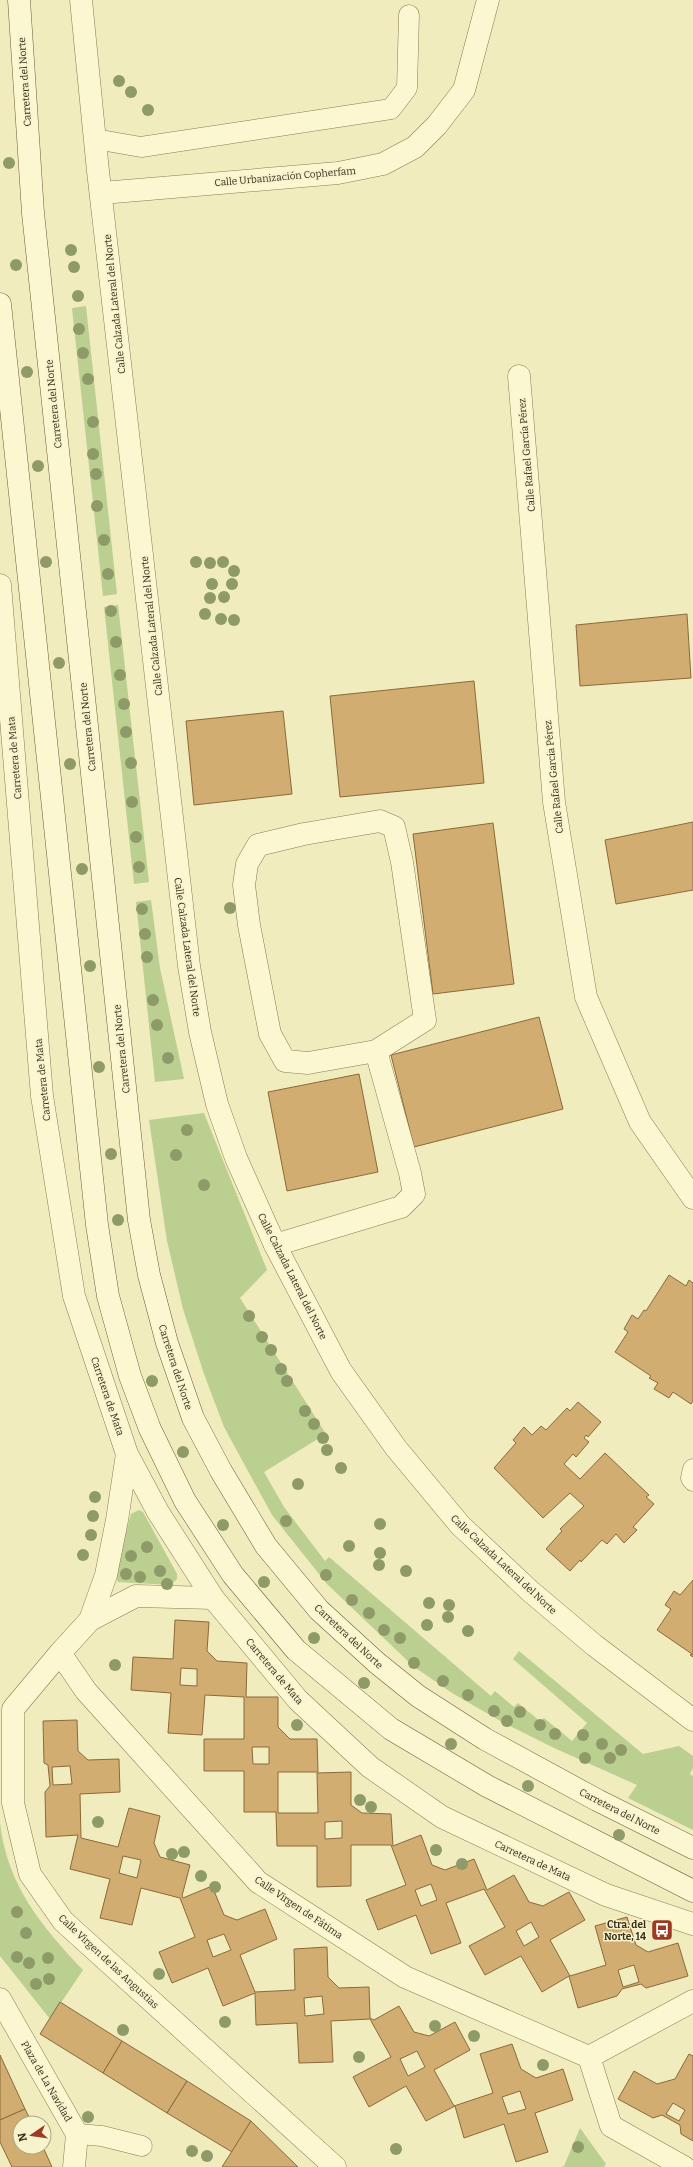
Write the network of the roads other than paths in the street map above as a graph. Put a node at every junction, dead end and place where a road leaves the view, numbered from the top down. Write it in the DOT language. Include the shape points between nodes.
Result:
graph roads {
  1 [pos="19,0"];
  2 [pos="81,0"];
  3 [pos="488,0"];
  4 [pos="410,14"];
  5 [pos="95,140"];
  6 [pos="102,193"];
  7 [pos="0,304"];
  8 [pos="520,376"];
  9 [pos="0,586"];
  10 [pos="376,1051"];
  11 [pos="693,1198"];
  12 [pos="275,1245"];
  13 [pos="127,1454"];
  14 [pos="693,1469"];
  15 [pos="693,1481"];
  16 [pos="214,1598"];
  17 [pos="90,1620"];
  18 [pos="60,1652"];
  19 [pos="693,1720"];
  20 [pos="693,1848"];
  21 [pos="693,1891"];
  22 [pos="693,1924"];
  23 [pos="0,1999"];
  24 [pos="690,2009"];
  25 [pos="589,2058"];
  26 [pos="77,2134"];
  27 [pos="142,2146"];
  28 [pos="74,2167"];
  29 [pos="335,2167"];
  30 [pos="684,2167"];
  1 -- 20 [label="street, Carretera del Norte" via="33,213 139,1220 149,1275 167,1343 193,1418 221,1472 266,1546 319,1610 378,1663 418,1696 485,1739 597,1800"];
  2 -- 5 [label="street, Calle Calzada Lateral del Norte"];
  3 -- 6 [label="street, Calle Urbanización Copherfam" via="464,90 437,125 415,147 383,164 338,173"];
  4 -- 5 [label="lane" via="407,88 391,109 141,147"];
  5 -- 6 [label="street, Calle Calzada Lateral del Norte"];
  6 -- 12 [label="street, Calle Calzada Lateral del Norte" via="189,966 200,1032 217,1104 236,1158"];
  7 -- 21 [label="street" via="97,1225 108,1296 130,1376 150,1429 186,1501 233,1576 296,1650 391,1729 486,1786"];
  8 -- 11 [label="street, Calle Rafael García Pérez" via="554,802 586,997 640,1122"];
  9 -- 13 [label="street, Carretera de Mata" via="42,1096 74,1296"];
  10 -- 10 [label="street" via="308,1063 285,1061 270,1034 244,891 247,864 258,845 380,821 394,827 402,862 425,1020"];
  10 -- 12 [label="street" via="414,1194 401,1207"];
  12 -- 19 [label="street, Calle Calzada Lateral del Norte" via="341,1371 396,1448 460,1525 530,1591 594,1645"];
  13 -- 16 [label="street, Carretera de Mata" via="158,1512"];
  13 -- 17 [label="street, Calle Virgen de las Angustias" via="106,1576"];
  14 -- 15 [label="lane"];
  16 -- 17 [label="street, Calle Virgen de las Angustias" via="136,1596"];
  16 -- 22 [label="street, Carretera de Mata" via="298,1700 370,1767 442,1817 606,1895"];
  17 -- 18 [label="street, Calle Virgen de las Angustias"];
  18 -- 25 [label="street, Calle Virgen de Fátima" via="86,1691 258,1882 405,1977"];
  18 -- 29 [label="street, Calle Virgen de las Angustias" via="13,1710 14,1803 30,1874 63,1921"];
  23 -- 26 [label="street, Plaza de La Navidad"];
  24 -- 25 [label="street"];
  25 -- 30 [label="street" via="611,2126"];
  26 -- 27 [label="lane" via="102,2136"];
  26 -- 28 [label="street"];
}
